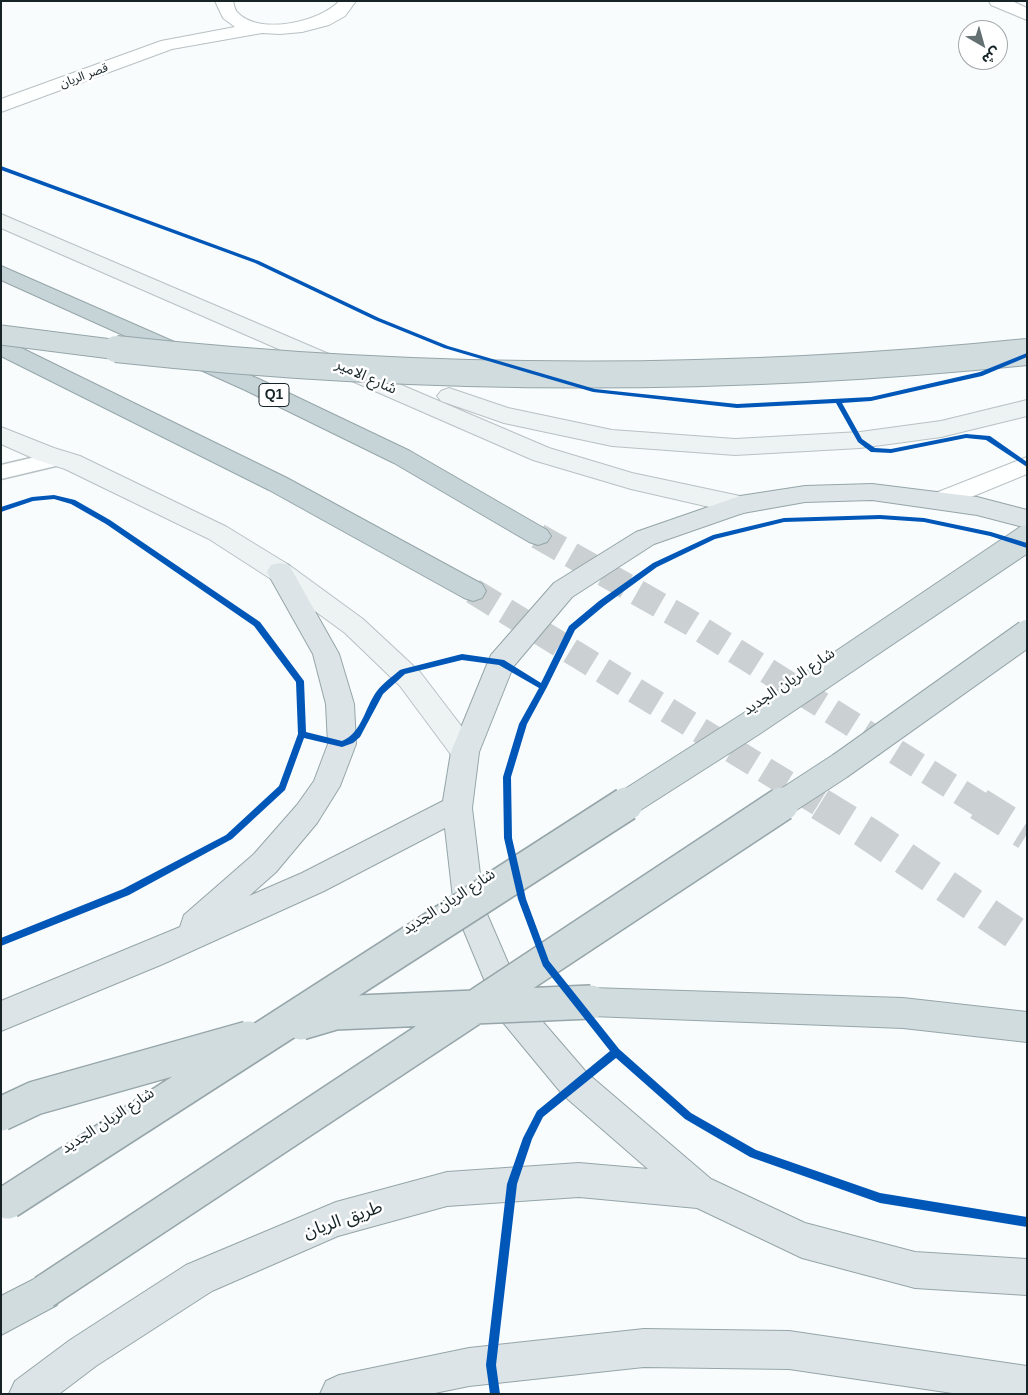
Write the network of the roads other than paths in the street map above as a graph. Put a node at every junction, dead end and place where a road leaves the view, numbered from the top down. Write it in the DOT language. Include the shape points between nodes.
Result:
graph roads {
  1 [pos="348,1"];
  2 [pos="997,1"];
  3 [pos="216,11"];
  4 [pos="1027,15"];
  5 [pos="263,28"];
  6 [pos="167,45"];
  7 [pos="1,106"];
  8 [pos="1,220"];
  9 [pos="1,272"];
  10 [pos="1,335"];
  11 [pos="272,336"];
  12 [pos="1,347"];
  13 [pos="1027,352"];
  14 [pos="1027,408"];
  15 [pos="1,435"];
  16 [pos="57,459"];
  17 [pos="1027,465"];
  18 [pos="1,472"];
  19 [pos="942,500"];
  20 [pos="740,505"];
  21 [pos="1027,519"];
  22 [pos="538,536"];
  23 [pos="1027,538"];
  24 [pos="280,572"];
  25 [pos="472,591"];
  26 [pos="1027,633"];
  27 [pos="465,752"];
  28 [pos="457,808"];
  29 [pos="152,954"];
  30 [pos="1,1016"];
  31 [pos="1027,1027"];
  32 [pos="1,1114"];
  33 [pos="699,1191"];
  34 [pos="5,1204"];
  35 [pos="1027,1278"];
  36 [pos="1,1317"];
  37 [pos="1027,1385"];
  38 [pos="28,1394"];
  39 [pos="339,1394"];
  1 -- 5 [label="street" via="340,13 325,21 284,30"];
  2 -- 4 [label="street"];
  3 -- 5 [label="street"];
  3 -- 6 [label="street, قصر الريان"];
  5 -- 6 [label="street, قصر الريان"];
  6 -- 7 [label="street, قصر الريان"];
  8 -- 11 [label="main road, شارع الامير"];
  9 -- 22 [label="highway, Q1" via="253,385 402,457"];
  10 -- 13 [label="highway, bridge" via="250,362 457,373 638,375 826,370"];
  11 -- 14 [label="main road" via="504,415 612,438 735,447 843,442 941,429"];
  11 -- 20 [label="main road, شارع الامير" via="541,454 631,481"];
  12 -- 25 [label="highway" via="278,484"];
  15 -- 16 [label="main road"];
  16 -- 18 [label="lane"];
  16 -- 24 [label="main road" via="72,462 161,504 218,533"];
  17 -- 19 [label="street"];
  19 -- 20 [label="main road" via="872,492 805,494"];
  19 -- 21 [label="main road"];
  20 -- 27 [label="main road" via="645,538 564,590 501,662"];
  23 -- 34 [label="highway, شارع الريان الجديد, bridge" via="746,728"];
  24 -- 27 [label="main road" via="354,626 410,679"];
  24 -- 29 [label="main road" via="326,654 340,704 342,744 326,786 287,838 231,894"];
  26 -- 36 [label="highway, bridge" via="840,766 44,1292"];
  27 -- 28 [label="main road"];
  28 -- 29 [label="main road" via="313,882"];
  28 -- 33 [label="main road" via="469,907 512,1010 574,1084"];
  29 -- 30 [label="main road"];
  31 -- 32 [label="highway, bridge" via="903,1013 591,1002 335,1013 35,1098"];
  33 -- 35 [label="main road" via="812,1243 915,1270"];
  33 -- 38 [label="main road, طريق الريان" via="579,1180 512,1184 447,1189 336,1218 199,1278 83,1353"];
  37 -- 39 [label="main road" via="789,1350 644,1348 469,1367"];
}
